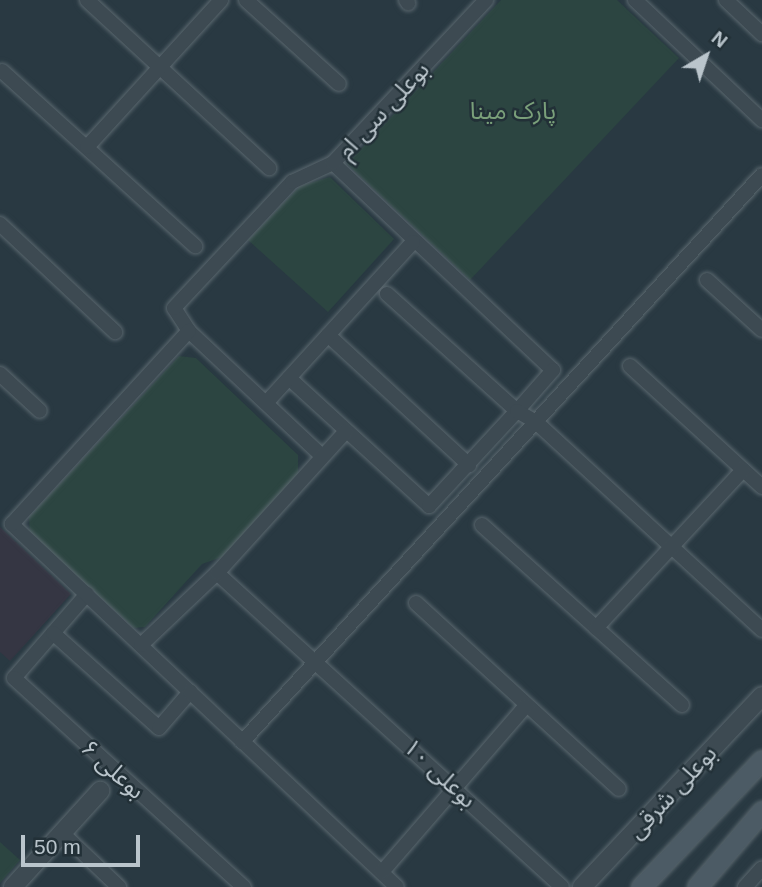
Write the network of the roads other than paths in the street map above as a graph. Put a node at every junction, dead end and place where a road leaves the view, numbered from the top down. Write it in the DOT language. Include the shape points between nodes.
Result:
graph roads {
  1 [pos="87,0"];
  2 [pos="221,0"];
  3 [pos="246,0"];
  4 [pos="486,0"];
  5 [pos="635,0"];
  6 [pos="726,0"];
  7 [pos="761,32"];
  8 [pos="160,67"];
  9 [pos="2,71"];
  10 [pos="339,83"];
  11 [pos="762,120"];
  12 [pos="87,147"];
  13 [pos="333,163"];
  14 [pos="269,168"];
  15 [pos="762,175"];
  16 [pos="3,232"];
  17 [pos="413,242"];
  18 [pos="195,246"];
  19 [pos="707,280"];
  20 [pos="387,293"];
  21 [pos="762,330"];
  22 [pos="189,331"];
  23 [pos="115,332"];
  24 [pos="328,335"];
  25 [pos="630,366"];
  26 [pos="0,373"];
  27 [pos="289,378"];
  28 [pos="266,403"];
  29 [pos="40,411"];
  30 [pos="517,411"];
  31 [pos="536,422"];
  32 [pos="346,431"];
  33 [pos="322,456"];
  34 [pos="469,465"];
  35 [pos="743,470"];
  36 [pos="762,487"];
  37 [pos="482,525"];
  38 [pos="672,546"];
  39 [pos="217,573"];
  40 [pos="87,594"];
  41 [pos="416,603"];
  42 [pos="596,628"];
  43 [pos="762,629"];
  44 [pos="54,633"];
  45 [pos="141,645"];
  46 [pos="317,660"];
  47 [pos="190,692"];
  48 [pos="762,696"];
  49 [pos="682,705"];
  50 [pos="526,706"];
  51 [pos="243,742"];
  52 [pos="762,760"];
  53 [pos="455,786"];
  54 [pos="618,789"];
  55 [pos="100,791"];
  56 [pos="762,811"];
  57 [pos="62,833"];
  58 [pos="762,868"];
  59 [pos="382,872"];
  60 [pos="13,887"];
  61 [pos="119,887"];
  62 [pos="244,887"];
  63 [pos="397,887"];
  64 [pos="562,887"];
  65 [pos="582,887"];
  66 [pos="641,887"];
  67 [pos="697,887"];
  68 [pos="745,887"];
  1 -- 8 [label="street"];
  2 -- 8 [label="street"];
  3 -- 10 [label="street"];
  4 -- 13 [label="street, بوعلی سی ام"];
  5 -- 11 [label="street"];
  6 -- 7 [label="street"];
  8 -- 12 [label="street"];
  8 -- 14 [label="street"];
  9 -- 12 [label="street"];
  12 -- 18 [label="street"];
  13 -- 17 [label="street"];
  13 -- 22 [label="street, بوعلی سی ام" via="292,182 174,308"];
  15 -- 31 [label="street"];
  16 -- 23 [label="street"];
  17 -- 24 [label="street"];
  17 -- 30 [label="street" via="553,370"];
  19 -- 21 [label="street"];
  20 -- 30 [label="street"];
  22 -- 28 [label="street"];
  22 -- 40 [label="street" via="12,524"];
  24 -- 27 [label="street"];
  24 -- 34 [label="street"];
  25 -- 35 [label="street"];
  26 -- 29 [label="street"];
  27 -- 28 [label="street"];
  27 -- 32 [label="street"];
  28 -- 33 [label="street"];
  30 -- 31 [label="street"];
  30 -- 34 [label="street"];
  31 -- 38 [label="street"];
  31 -- 46 [label="street"];
  32 -- 33 [label="street"];
  32 -- 34 [label="street" via="429,506"];
  33 -- 39 [label="street"];
  35 -- 36 [label="street"];
  35 -- 38 [label="street"];
  37 -- 42 [label="street"];
  38 -- 42 [label="street"];
  38 -- 43 [label="street"];
  39 -- 45 [label="street"];
  39 -- 46 [label="street, بوعلی ۱۰"];
  40 -- 44 [label="street"];
  40 -- 45 [label="street"];
  41 -- 50 [label="street"];
  42 -- 49 [label="street"];
  44 -- 47 [label="street" via="159,728"];
  44 -- 62 [label="street, بوعلی ۶" via="14,678"];
  45 -- 47 [label="street"];
  46 -- 51 [label="street"];
  46 -- 53 [label="street, بوعلی ۱۰"];
  47 -- 51 [label="street"];
  48 -- 65 [label="street, بوعلی شرقی"];
  50 -- 53 [label="street"];
  50 -- 54 [label="street"];
  51 -- 59 [label="street"];
  52 -- 66 [label="main road"];
  53 -- 59 [label="street"];
  53 -- 64 [label="street, بوعلی ۱۰"];
  55 -- 57 [label="street"];
  56 -- 67 [label="main road"];
  57 -- 60 [label="street"];
  57 -- 61 [label="street"];
  58 -- 68 [label="street"];
  59 -- 63 [label="street"];
}
